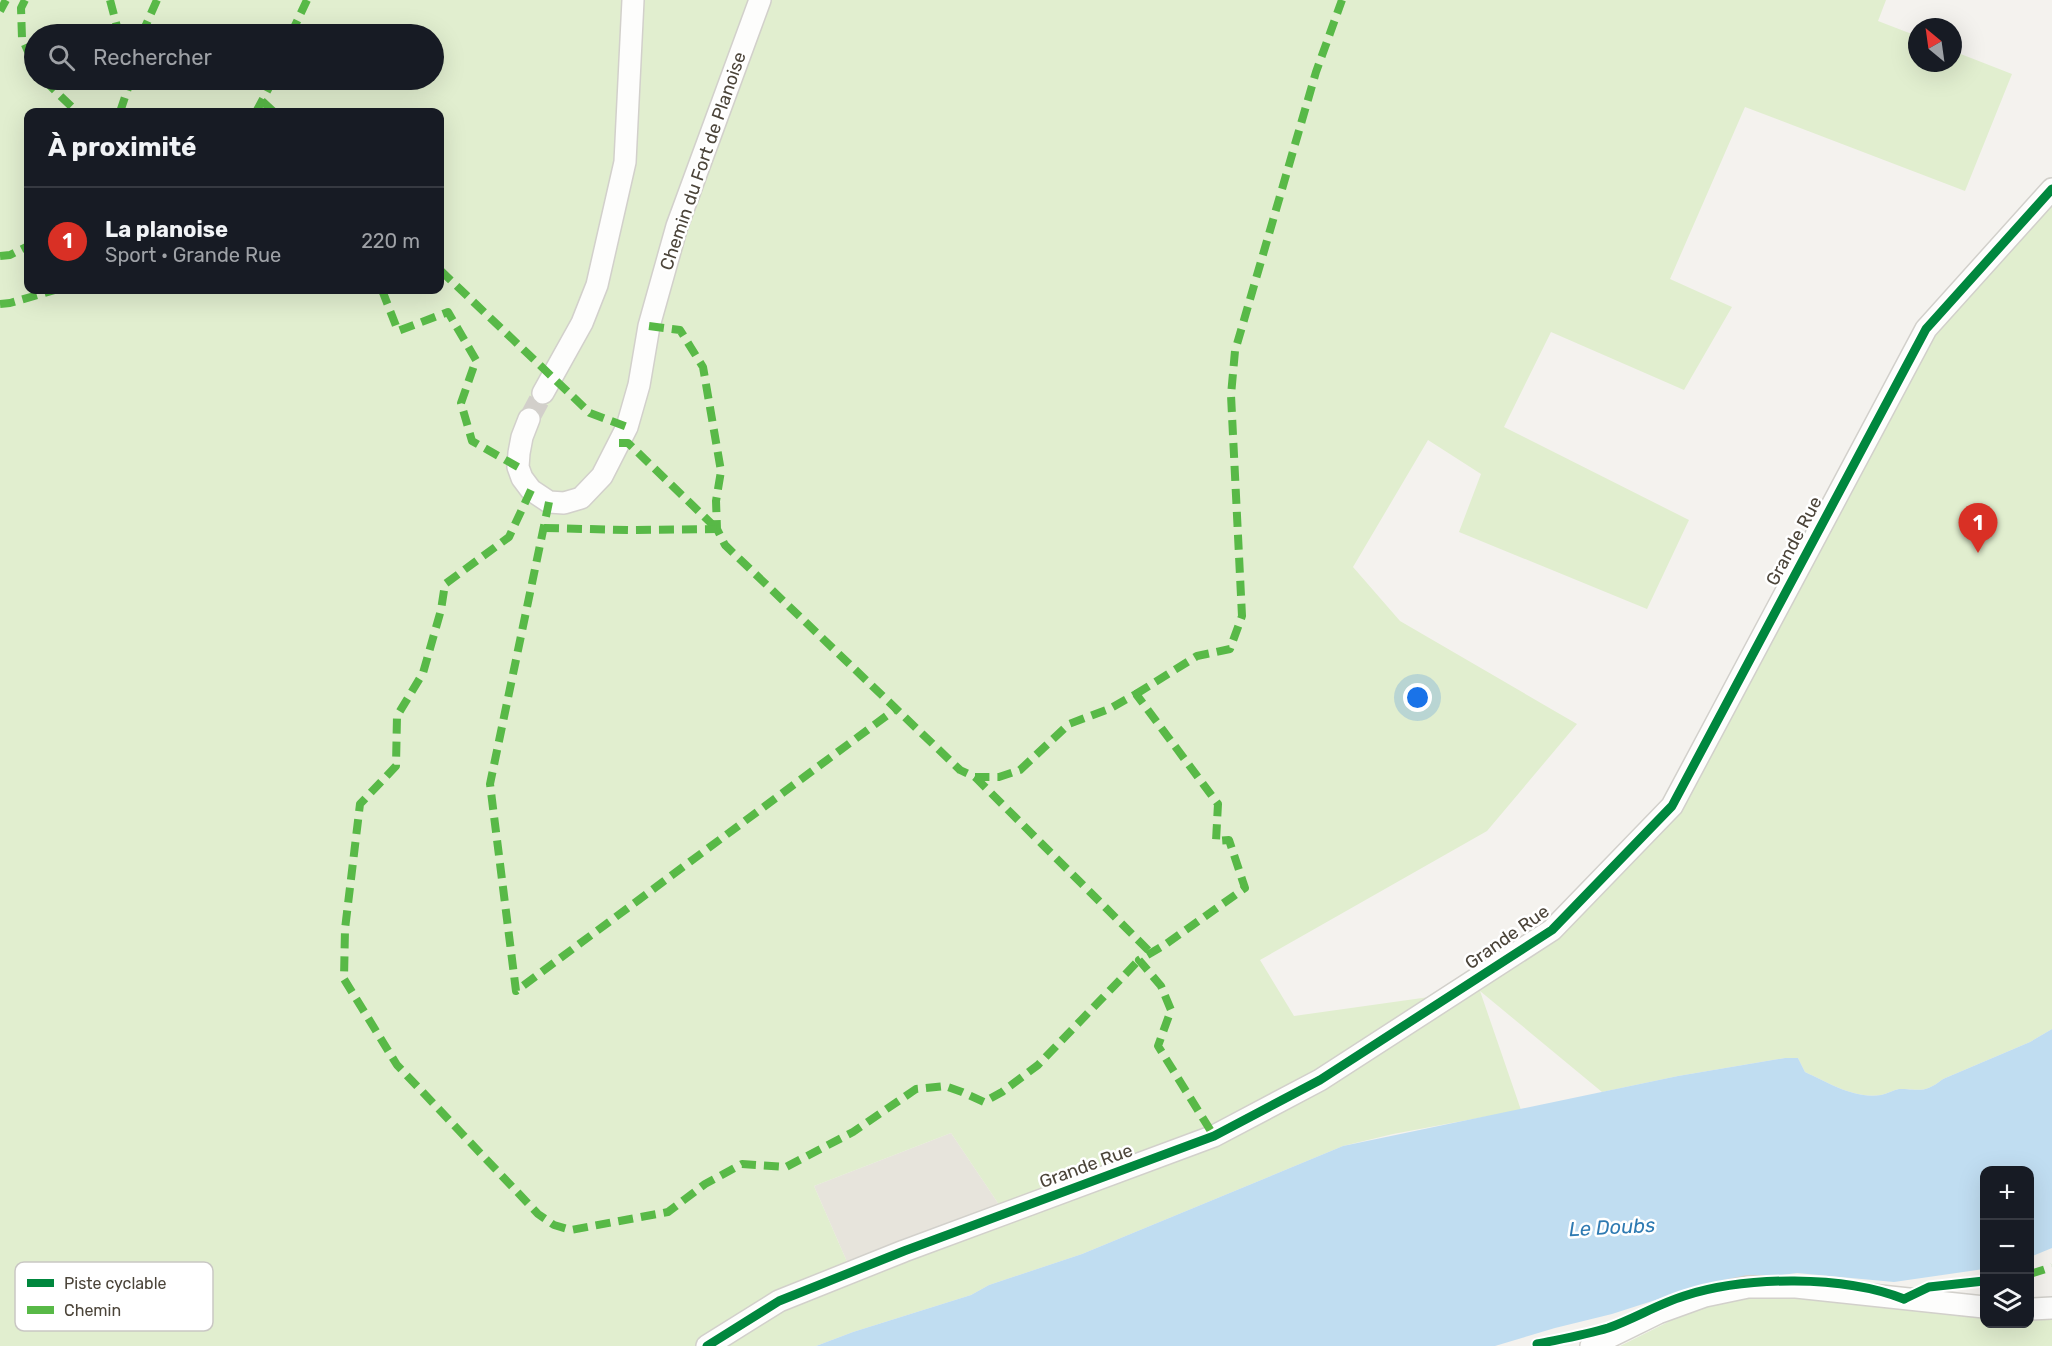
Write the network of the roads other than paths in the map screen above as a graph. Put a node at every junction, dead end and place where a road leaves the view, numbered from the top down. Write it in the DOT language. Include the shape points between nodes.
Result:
graph roads {
  1 [pos="633,0"];
  2 [pos="760,0"];
  3 [pos="2052,189"];
  4 [pos="543,393"];
  5 [pos="529,419"];
  6 [pos="1980,1307"];
  7 [pos="2052,1308"];
  8 [pos="2034,1309"];
  9 [pos="706,1346"];
  10 [pos="1591,1346"];
  1 -- 4 [label="street" via="625,162 597,285 582,323"];
  2 -- 5 [label="street, Chemin du Fort de Planoise" via="676,226 627,427 602,476 581,498 549,502 522,478 519,453"];
  3 -- 9 [label="street, Grande Rue" via="1926,329 1672,806 1552,930 1320,1080 1214,1136 779,1301"];
  6 -- 10 [label="street" via="1797,1287 1748,1287 1705,1296 1658,1313"];
  7 -- 8 [label="street"];
}
